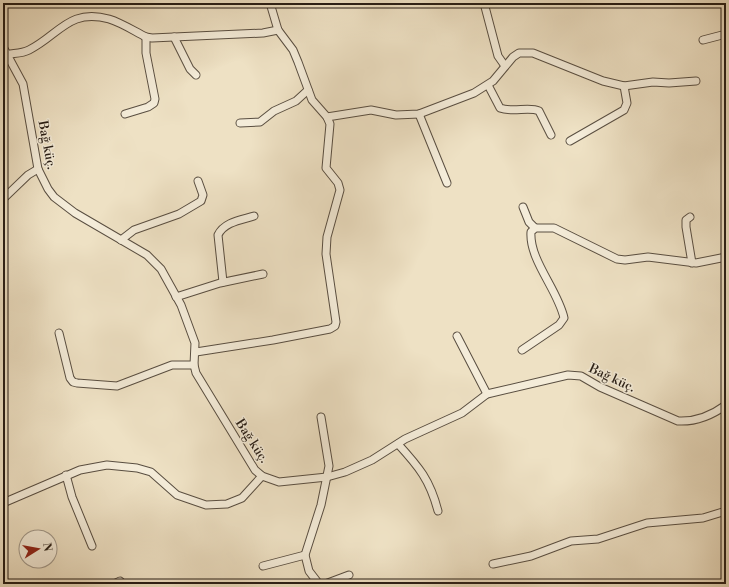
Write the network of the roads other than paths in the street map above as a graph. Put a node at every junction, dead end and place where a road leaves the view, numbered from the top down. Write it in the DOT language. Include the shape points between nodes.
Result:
graph roads {
  1 [pos="270,3"];
  2 [pos="484,3"];
  3 [pos="278,30"];
  4 [pos="726,34"];
  5 [pos="146,37"];
  6 [pos="174,37"];
  7 [pos="703,40"];
  8 [pos="3,47"];
  9 [pos="5,55"];
  10 [pos="505,66"];
  11 [pos="196,75"];
  12 [pos="696,81"];
  13 [pos="488,85"];
  14 [pos="624,86"];
  15 [pos="308,90"];
  16 [pos="125,114"];
  17 [pos="419,114"];
  18 [pos="327,117"];
  19 [pos="240,123"];
  20 [pos="551,135"];
  21 [pos="570,141"];
  22 [pos="38,169"];
  23 [pos="198,181"];
  24 [pos="447,183"];
  25 [pos="3,199"];
  26 [pos="523,207"];
  27 [pos="254,216"];
  28 [pos="690,217"];
  29 [pos="535,228"];
  30 [pos="121,240"];
  31 [pos="726,257"];
  32 [pos="692,263"];
  33 [pos="264,274"];
  34 [pos="223,282"];
  35 [pos="176,297"];
  36 [pos="59,333"];
  37 [pos="458,336"];
  38 [pos="522,350"];
  39 [pos="196,352"];
  40 [pos="194,365"];
  41 [pos="487,394"];
  42 [pos="726,406"];
  43 [pos="321,417"];
  44 [pos="398,444"];
  45 [pos="66,475"];
  46 [pos="262,476"];
  47 [pos="327,477"];
  48 [pos="3,503"];
  49 [pos="438,511"];
  50 [pos="726,511"];
  51 [pos="92,546"];
  52 [pos="305,555"];
  53 [pos="493,564"];
  54 [pos="263,566"];
  55 [pos="349,576"];
  56 [pos="114,584"];
  57 [pos="123,584"];
  58 [pos="319,584"];
  59 [pos="325,584"];
  1 -- 3 [label="street"];
  2 -- 10 [label="street" via="498,56"];
  3 -- 6 [label="street" via="264,33"];
  3 -- 15 [label="street" via="293,50"];
  4 -- 7 [label="street"];
  5 -- 6 [label="street"];
  5 -- 9 [label="street" via="110,19 78,19 66,23 30,50"];
  5 -- 16 [label="street" via="154,103"];
  6 -- 11 [label="street" via="190,70"];
  8 -- 9 [label="street, Bağ küç."];
  9 -- 22 [label="street, Bağ küç." via="25,92"];
  10 -- 13 [label="street"];
  10 -- 14 [label="street" via="519,53 533,53 603,81"];
  12 -- 14 [label="street"];
  13 -- 17 [label="street"];
  13 -- 20 [label="street" via="500,108 539,111"];
  14 -- 21 [label="street" via="627,103 624,110"];
  15 -- 18 [label="street" via="312,100"];
  15 -- 19 [label="street" via="290,105 270,113 264,120"];
  17 -- 18 [label="street" via="396,115 371,110"];
  17 -- 24 [label="street"];
  18 -- 39 [label="street" via="330,134 326,168 338,183 340,190 327,237 326,254 336,317 335,326 274,340"];
  22 -- 25 [label="street"];
  22 -- 30 [label="street, Bağ küç." via="54,197 75,213"];
  23 -- 30 [label="street" via="203,195 201,201 179,214 134,230"];
  26 -- 29 [label="street" via="529,222"];
  27 -- 34 [label="street" via="220,229 218,235"];
  28 -- 32 [label="street" via="686,220 686,227"];
  29 -- 32 [label="street" via="554,228 617,259 648,257"];
  29 -- 38 [label="street" via="531,232 532,246 559,301 564,318 559,325"];
  30 -- 35 [label="street, Bağ küç." via="154,260"];
  31 -- 32 [label="street"];
  33 -- 34 [label="street"];
  34 -- 35 [label="street"];
  35 -- 39 [label="street, Bağ küç."];
  36 -- 40 [label="street" via="70,378 77,383 118,386 172,366"];
  37 -- 41 [label="street"];
  39 -- 40 [label="street, Bağ küç."];
  40 -- 46 [label="street, Bağ küç." via="201,384 255,470"];
  41 -- 42 [label="street, Bağ küç." via="575,375 678,421 687,422 704,418"];
  41 -- 44 [label="street, Bağ küç." via="462,413"];
  43 -- 47 [label="street" via="329,466"];
  44 -- 47 [label="street, Bağ küç." via="360,466"];
  44 -- 49 [label="street" via="420,468 429,483"];
  45 -- 46 [label="street" via="107,466 137,468 156,475 177,495 206,506 227,504 242,498"];
  45 -- 48 [label="street"];
  45 -- 51 [label="street"];
  46 -- 47 [label="street, Bağ küç." via="279,482"];
  47 -- 52 [label="street"];
  50 -- 53 [label="street" via="703,518 647,523 598,539 571,541 517,560"];
  52 -- 54 [label="street"];
  52 -- 58 [label="street" via="309,571"];
  55 -- 59 [label="street"];
  56 -- 57 [label="street" via="120,581"];
}
